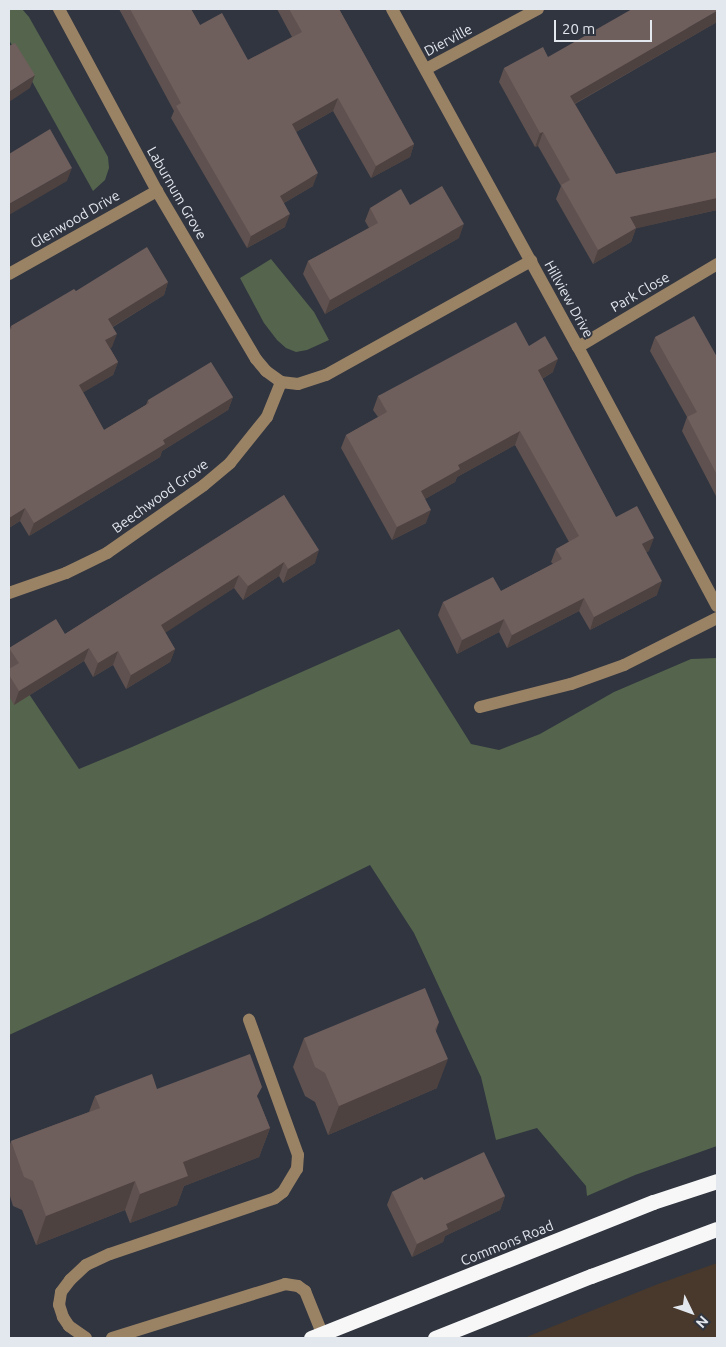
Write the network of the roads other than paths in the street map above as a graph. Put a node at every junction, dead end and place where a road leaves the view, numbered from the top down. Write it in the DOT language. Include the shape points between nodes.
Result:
graph roads {
  1 [pos="59,9"];
  2 [pos="392,9"];
  3 [pos="538,9"];
  4 [pos="426,69"];
  5 [pos="156,191"];
  6 [pos="531,261"];
  7 [pos="717,264"];
  8 [pos="9,274"];
  9 [pos="578,346"];
  10 [pos="281,382"];
  11 [pos="9,593"];
  12 [pos="717,606"];
  13 [pos="717,618"];
  14 [pos="480,707"];
  15 [pos="249,1020"];
  16 [pos="717,1181"];
  17 [pos="717,1229"];
  18 [pos="317,1336"];
  19 [pos="86,1338"];
  20 [pos="112,1338"];
  21 [pos="435,1338"];
  1 -- 5 [label="street, Laburnum Grove"];
  2 -- 4 [label="street, Hillview Drive"];
  3 -- 4 [label="street, Dierville"];
  4 -- 6 [label="street, Hillview Drive"];
  5 -- 8 [label="street, Glenwood Drive"];
  5 -- 10 [label="street, Laburnum Grove" via="256,358"];
  6 -- 9 [label="street, Hillview Drive"];
  6 -- 10 [label="street" via="326,375 298,384"];
  7 -- 9 [label="street, Park Close"];
  9 -- 12 [label="street, Hillview Drive"];
  10 -- 11 [label="street, Beechwood Grove" via="267,417 230,463 204,486 106,553 66,573"];
  13 -- 14 [label="street" via="624,665 571,684"];
  15 -- 19 [label="street" via="298,1154 297,1169 283,1192 265,1202 86,1265 61,1292 59,1305 69,1326"];
  16 -- 18 [label="highway, Commons Road" via="653,1202"];
  17 -- 21 [label="highway"];
  18 -- 20 [label="street" via="305,1292 298,1286 285,1284"];
}
